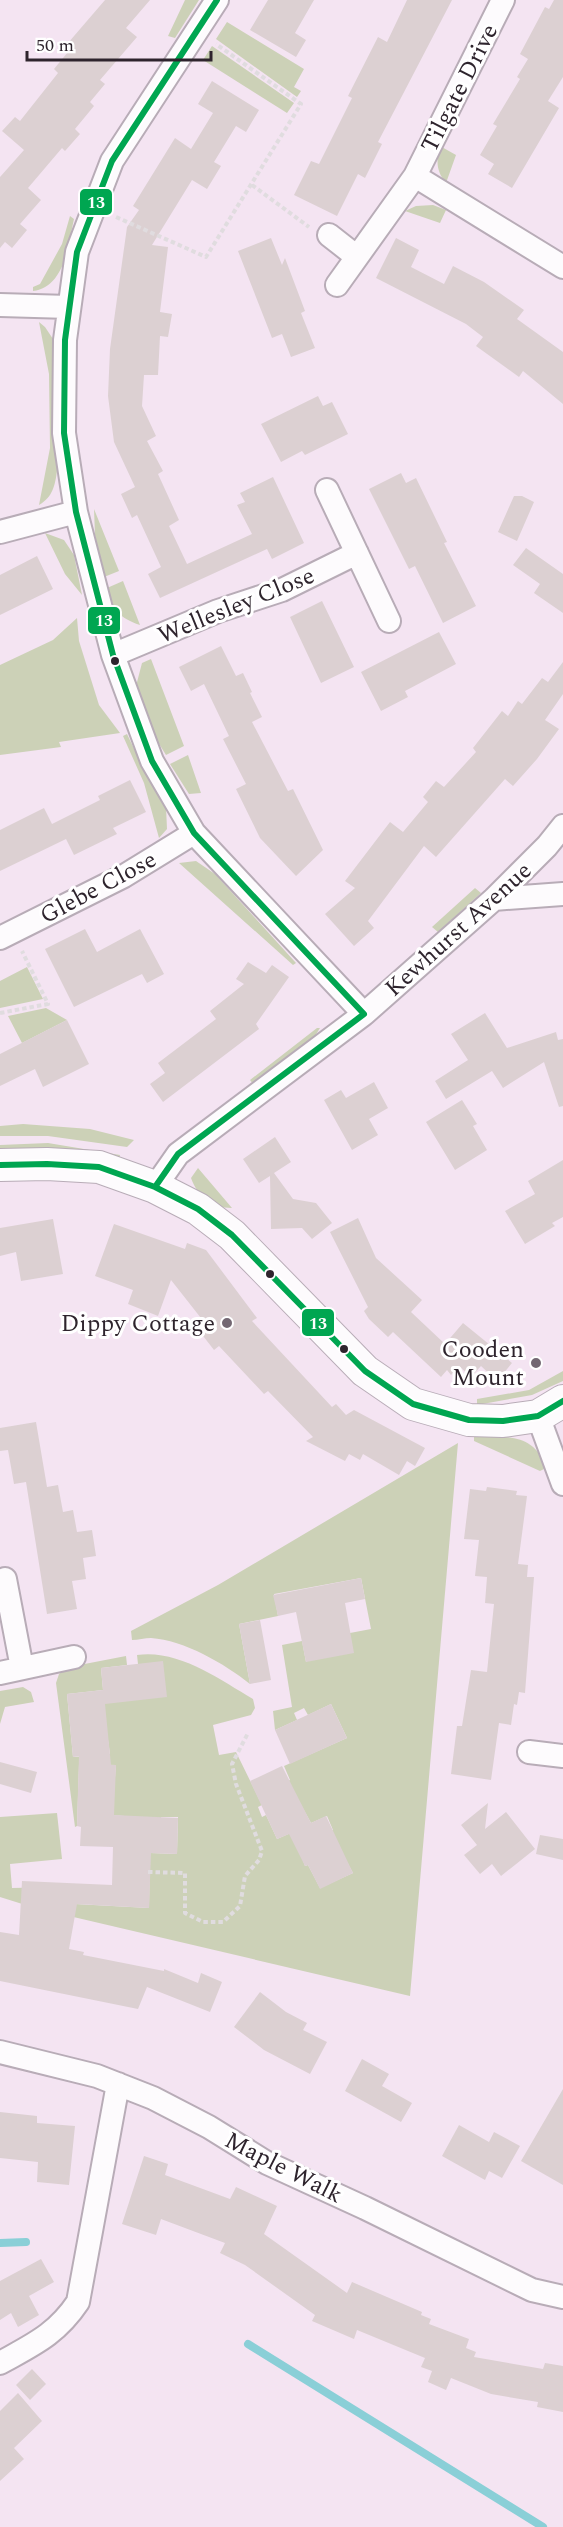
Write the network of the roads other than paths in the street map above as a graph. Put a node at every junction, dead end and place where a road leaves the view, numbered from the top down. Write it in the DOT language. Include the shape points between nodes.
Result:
graph roads {
  1 [pos="217,0"];
  2 [pos="503,0"];
  3 [pos="415,176"];
  4 [pos="329,236"];
  5 [pos="357,257"];
  6 [pos="563,267"];
  7 [pos="337,285"];
  8 [pos="0,305"];
  9 [pos="69,307"];
  10 [pos="327,490"];
  11 [pos="76,512"];
  12 [pos="0,532"];
  13 [pos="357,553"];
  14 [pos="389,621"];
  15 [pos="113,654"];
  16 [pos="563,826"];
  17 [pos="194,833"];
  18 [pos="563,894"];
  19 [pos="494,899"];
  20 [pos="6,935"];
  21 [pos="364,1014"];
  22 [pos="0,1165"];
  23 [pos="155,1187"];
  24 [pos="550,1409"];
  25 [pos="563,1484"];
  26 [pos="5,1579"];
  27 [pos="74,1657"];
  28 [pos="22,1668"];
  29 [pos="0,1673"];
  30 [pos="528,1752"];
  31 [pos="563,1756"];
  32 [pos="0,2052"];
  33 [pos="118,2084"];
  34 [pos="563,2297"];
  35 [pos="0,2364"];
  1 -- 9 [label="street" via="112,161 77,252"];
  2 -- 3 [label="street, Tilgate Drive"];
  3 -- 5 [label="street, Tilgate Drive"];
  3 -- 6 [label="street, Tilgate Drive"];
  4 -- 5 [label="street"];
  5 -- 7 [label="street, Tilgate Drive"];
  8 -- 9 [label="street"];
  9 -- 11 [label="street" via="64,433"];
  10 -- 13 [label="street"];
  11 -- 12 [label="street"];
  11 -- 15 [label="street"];
  13 -- 14 [label="street"];
  13 -- 15 [label="street, Wellesley Close" via="282,590 218,611"];
  15 -- 17 [label="street" via="152,761"];
  16 -- 19 [label="street, Kewhurst Avenue"];
  17 -- 20 [label="street, Glebe Close" via="124,876"];
  17 -- 21 [label="street"];
  18 -- 19 [label="street"];
  19 -- 21 [label="street, Kewhurst Avenue"];
  21 -- 23 [label="street, Kewhurst Avenue" via="178,1154"];
  22 -- 23 [label="main road" via="99,1167"];
  23 -- 24 [label="main road" via="198,1209 232,1234 365,1371 412,1404 469,1420 503,1421"];
  24 -- 25 [label="street"];
  26 -- 28 [label="street"];
  27 -- 28 [label="street"];
  28 -- 29 [label="street"];
  30 -- 31 [label="street"];
  32 -- 33 [label="street, Maple Walk"];
  33 -- 34 [label="street, Maple Walk" via="209,2127 267,2163 532,2290"];
  33 -- 35 [label="street" via="78,2302 53,2332"];
}
